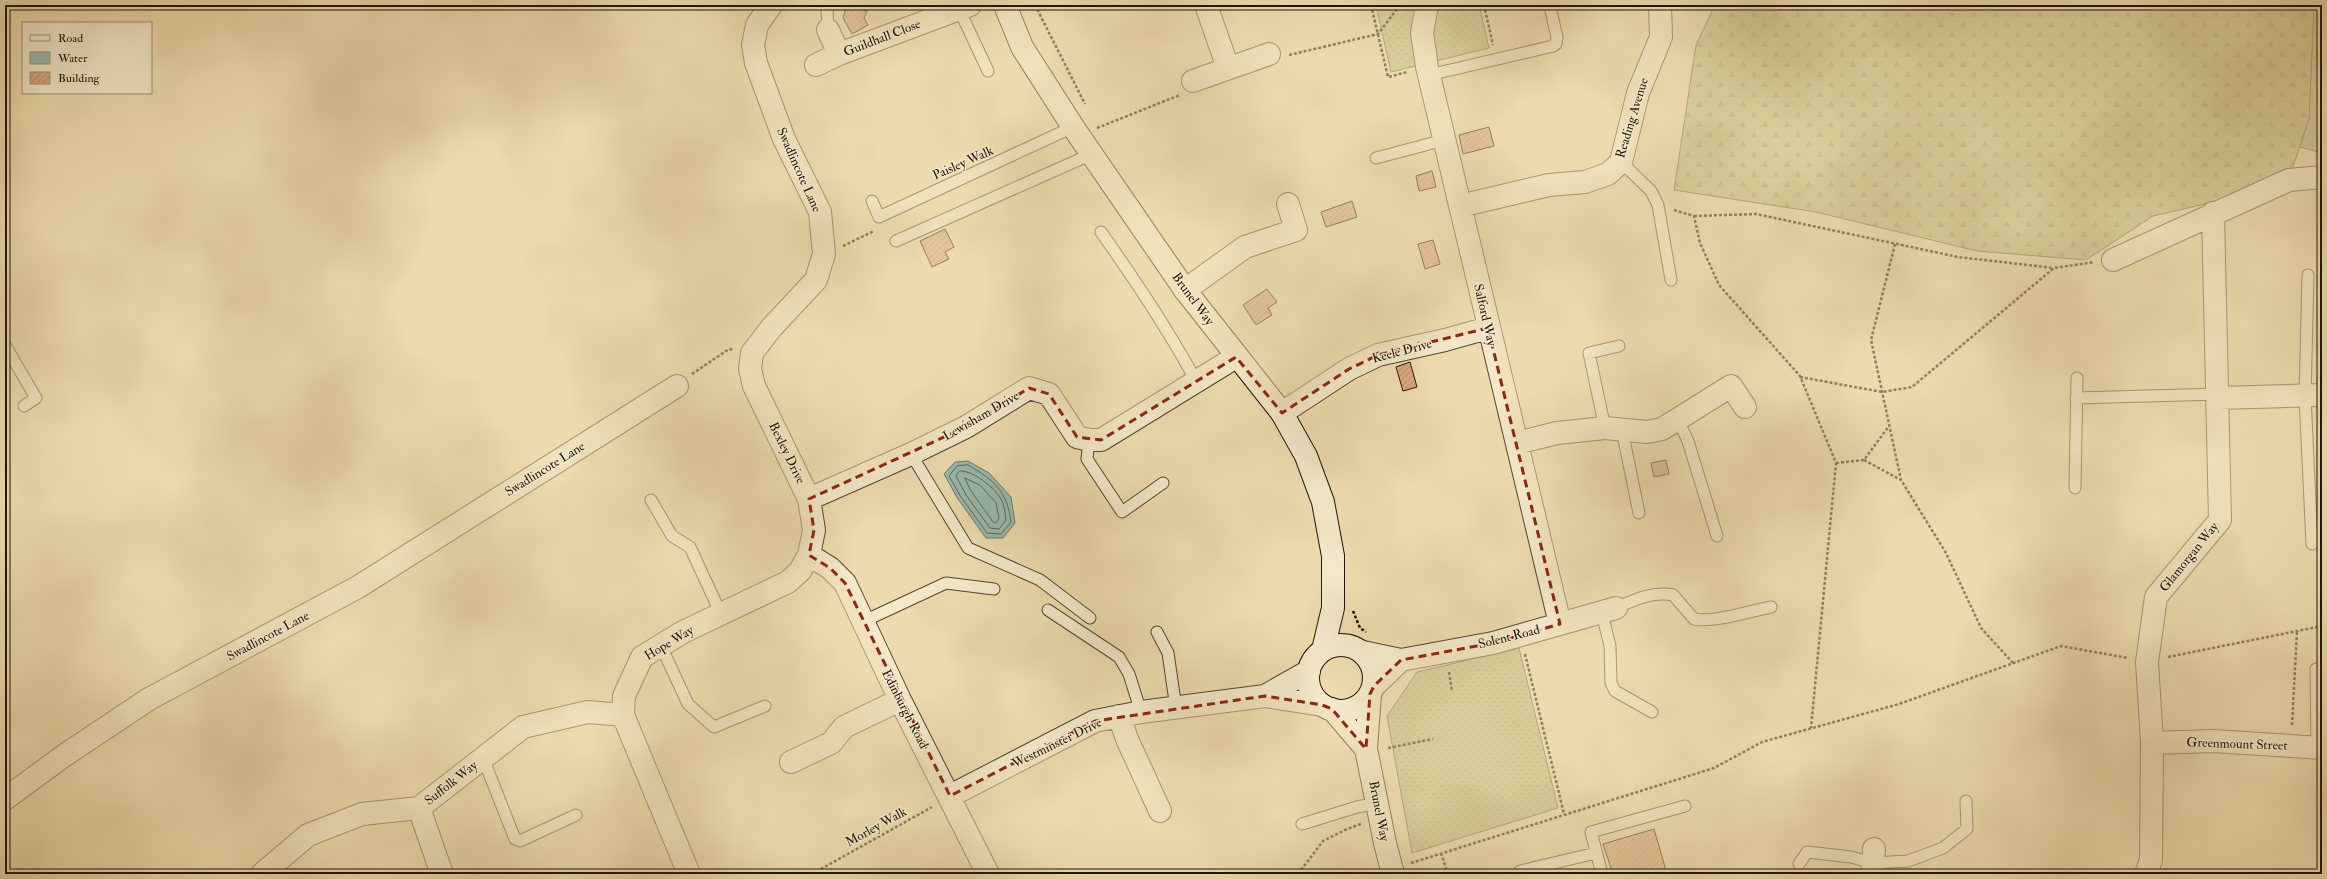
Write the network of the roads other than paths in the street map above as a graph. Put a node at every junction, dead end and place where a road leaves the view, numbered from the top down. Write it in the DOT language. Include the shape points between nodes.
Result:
graph roads {
  1 [pos="771,5"];
  2 [pos="830,5"];
  3 [pos="1005,5"];
  4 [pos="1206,5"];
  5 [pos="1427,5"];
  6 [pos="1660,5"];
  7 [pos="966,6"];
  8 [pos="1550,7"];
  9 [pos="828,30"];
  10 [pos="839,54"];
  11 [pos="1269,54"];
  12 [pos="816,65"];
  13 [pos="1228,68"];
  14 [pos="988,71"];
  15 [pos="1428,71"];
  16 [pos="1193,81"];
  17 [pos="1073,127"];
  18 [pos="1444,140"];
  19 [pos="1092,154"];
  20 [pos="1376,158"];
  21 [pos="1621,162"];
  22 [pos="2322,177"];
  23 [pos="872,201"];
  24 [pos="1288,204"];
  25 [pos="1460,206"];
  26 [pos="2213,213"];
  27 [pos="1101,232"];
  28 [pos="896,241"];
  29 [pos="2113,260"];
  30 [pos="2308,275"];
  31 [pos="1671,280"];
  32 [pos="1185,290"];
  33 [pos="1488,328"];
  34 [pos="5,345"];
  35 [pos="1618,346"];
  36 [pos="752,353"];
  37 [pos="1236,357"];
  38 [pos="2077,378"];
  39 [pos="1196,381"];
  40 [pos="678,386"];
  41 [pos="2218,396"];
  42 [pos="2313,396"];
  43 [pos="2076,398"];
  44 [pos="24,406"];
  45 [pos="1745,407"];
  46 [pos="1282,413"];
  47 [pos="1677,418"];
  48 [pos="1614,429"];
  49 [pos="1089,440"];
  50 [pos="1517,443"];
  51 [pos="911,454"];
  52 [pos="1162,483"];
  53 [pos="2075,488"];
  54 [pos="809,499"];
  55 [pos="650,500"];
  56 [pos="1639,513"];
  57 [pos="1717,536"];
  58 [pos="2312,544"];
  59 [pos="809,555"];
  60 [pos="994,589"];
  61 [pos="1771,607"];
  62 [pos="1333,608"];
  63 [pos="1048,610"];
  64 [pos="1609,611"];
  65 [pos="721,614"];
  66 [pos="1090,618"];
  67 [pos="862,622"];
  68 [pos="1560,624"];
  69 [pos="1157,632"];
  70 [pos="661,646"];
  71 [pos="1323,650"];
  72 [pos="1359,650"];
  73 [pos="1401,660"];
  74 [pos="2316,669"];
  75 [pos="1309,672"];
  76 [pos="1372,690"];
  77 [pos="1265,696"];
  78 [pos="900,700"];
  79 [pos="765,706"];
  80 [pos="1327,707"];
  81 [pos="1176,708"];
  82 [pos="1141,712"];
  83 [pos="1652,712"];
  84 [pos="623,715"];
  85 [pos="1119,716"];
  86 [pos="2152,743"];
  87 [pos="2320,748"];
  88 [pos="1366,749"];
  89 [pos="483,758"];
  90 [pos="791,762"];
  91 [pos="950,796"];
  92 [pos="5,799"];
  93 [pos="1966,801"];
  94 [pos="1685,806"];
  95 [pos="419,808"];
  96 [pos="1379,810"];
  97 [pos="1160,811"];
  98 [pos="576,815"];
  99 [pos="1302,824"];
  100 [pos="1596,853"];
  101 [pos="1873,862"];
  102 [pos="1799,864"];
  103 [pos="1402,869"];
  104 [pos="1520,871"];
  105 [pos="262,874"];
  106 [pos="442,874"];
  107 [pos="689,874"];
  108 [pos="988,874"];
  109 [pos="1602,874"];
  110 [pos="2146,874"];
  1 -- 36 [label="street, Swadlincote Lane" via="757,25 753,45 756,63 784,139 820,212 824,254 816,280 772,327"];
  2 -- 9 [label="lane" via="827,11"];
  3 -- 17 [label="street, Brunel Way" via="1022,47"];
  4 -- 13 [label="street"];
  5 -- 15 [label="street, Salford Way" via="1422,33"];
  6 -- 21 [label="street, Reading Avenue" via="1661,37 1638,93"];
  7 -- 10 [label="street, Guildhall Close"];
  7 -- 14 [label="lane"];
  8 -- 15 [label="lane" via="1557,37 1556,44"];
  9 -- 10 [label="street"];
  10 -- 12 [label="street, Guildhall Close"];
  11 -- 13 [label="street"];
  13 -- 16 [label="street"];
  15 -- 18 [label="street, Salford Way"];
  17 -- 19 [label="street, Brunel Way"];
  17 -- 23 [label="lane, Paisley Walk" via="879,217"];
  18 -- 20 [label="lane"];
  18 -- 25 [label="street, Salford Way"];
  19 -- 28 [label="lane"];
  19 -- 32 [label="street, Brunel Way"];
  21 -- 25 [label="street, Reading Avenue" via="1608,174 1585,182 1549,184"];
  21 -- 31 [label="lane" via="1651,191 1658,206"];
  22 -- 26 [label="street" via="2288,180"];
  24 -- 32 [label="street" via="1296,230 1245,247"];
  25 -- 33 [label="street, Salford Way"];
  26 -- 29 [label="street"];
  26 -- 41 [label="street, Glamorgan Way"];
  27 -- 39 [label="lane" via="1144,293"];
  30 -- 42 [label="lane"];
  32 -- 37 [label="street, Brunel Way"];
  33 -- 46 [label="street, Keele Drive" via="1378,355 1349,369"];
  33 -- 50 [label="street, Salford Way"];
  34 -- 44 [label="lane" via="36,398"];
  35 -- 48 [label="lane" via="1589,353"];
  36 -- 54 [label="street, Bexley Drive" via="750,369 754,386"];
  37 -- 39 [label="street"];
  37 -- 46 [label="street, Brunel Way"];
  38 -- 43 [label="lane"];
  39 -- 49 [label="street" via="1101,440"];
  40 -- 92 [label="street, Swadlincote Lane" via="358,587 149,699"];
  41 -- 42 [label="street"];
  41 -- 43 [label="lane"];
  41 -- 86 [label="street, Glamorgan Way" via="2220,520 2156,597 2148,662"];
  42 -- 58 [label="lane"];
  43 -- 53 [label="lane"];
  45 -- 47 [label="street" via="1731,386"];
  46 -- 62 [label="street, Brunel Way" via="1306,456 1323,502 1333,556"];
  47 -- 48 [label="street" via="1662,429 1647,432"];
  47 -- 57 [label="lane" via="1688,441"];
  48 -- 50 [label="street" via="1557,433"];
  48 -- 56 [label="lane"];
  49 -- 51 [label="street, Lewisham Drive" via="1077,437 1049,394 1029,388 966,427"];
  49 -- 52 [label="lane" via="1088,459 1122,512"];
  50 -- 68 [label="street, Salford Way"];
  51 -- 54 [label="street, Lewisham Drive"];
  51 -- 66 [label="lane" via="968,548 1040,580"];
  54 -- 59 [label="street, Bexley Drive" via="814,530"];
  55 -- 65 [label="lane" via="672,536 690,547"];
  59 -- 65 [label="street, Hope Way" via="800,571 788,582"];
  59 -- 67 [label="street, Edinburgh Road" via="830,568 845,583"];
  60 -- 67 [label="lane" via="946,583"];
  61 -- 64 [label="lane" via="1716,619 1699,620 1694,619 1673,595 1658,594 1633,600"];
  62 -- 71 [label="street, Brunel Way"];
  62 -- 72 [label="street, Brunel Way"];
  63 -- 82 [label="lane" via="1119,657 1130,674"];
  64 -- 68 [label="street, Solent Road"];
  64 -- 83 [label="lane" via="1611,683 1616,691"];
  65 -- 70 [label="street, Hope Way"];
  67 -- 78 [label="street, Edinburgh Road"];
  68 -- 73 [label="street, Solent Road" via="1520,636"];
  69 -- 81 [label="lane" via="1168,653"];
  70 -- 79 [label="lane" via="688,704 714,727"];
  70 -- 84 [label="street, Hope Way" via="642,657 624,696"];
  71 -- 72 [label="street" via="1333,645 1344,645"];
  71 -- 75 [label="street" via="1315,657"];
  72 -- 73 [label="street, Solent Road"];
  72 -- 76 [label="street" via="1373,668"];
  73 -- 76 [label="street"];
  74 -- 87 [label="lane"];
  75 -- 77 [label="street, Westminster Drive"];
  75 -- 80 [label="street" via="1314,697"];
  76 -- 80 [label="street" via="1363,702 1354,708 1343,710"];
  76 -- 88 [label="street, Brunel Way"];
  77 -- 80 [label="street, Westminster Drive"];
  77 -- 81 [label="street, Westminster Drive"];
  78 -- 90 [label="street" via="844,727 831,743"];
  78 -- 91 [label="street, Edinburgh Road"];
  80 -- 88 [label="street, Brunel Way"];
  81 -- 82 [label="street, Westminster Drive"];
  82 -- 85 [label="street, Westminster Drive"];
  84 -- 89 [label="street, Suffolk Way" via="588,712 523,727"];
  84 -- 107 [label="street, Hope Way"];
  85 -- 91 [label="street, Westminster Drive" via="1095,721"];
  85 -- 97 [label="street"];
  86 -- 87 [label="street, Greenmount Street" via="2213,741"];
  86 -- 110 [label="street, Glamorgan Way" via="2151,860"];
  88 -- 96 [label="street, Brunel Way"];
  89 -- 95 [label="street, Suffolk Way"];
  89 -- 98 [label="lane" via="515,839 520,841"];
  91 -- 108 [label="street, Edinburgh Road"];
  93 -- 101 [label="lane" via="1967,829 1943,848 1908,861"];
  94 -- 100 [label="lane" via="1591,832"];
  95 -- 105 [label="street, Suffolk Way" via="362,814 308,835"];
  95 -- 106 [label="street"];
  96 -- 99 [label="lane" via="1357,806"];
  96 -- 103 [label="street, Brunel Way"];
  100 -- 104 [label="lane"];
  100 -- 109 [label="lane"];
  101 -- 102 [label="lane" via="1808,852"];
}
